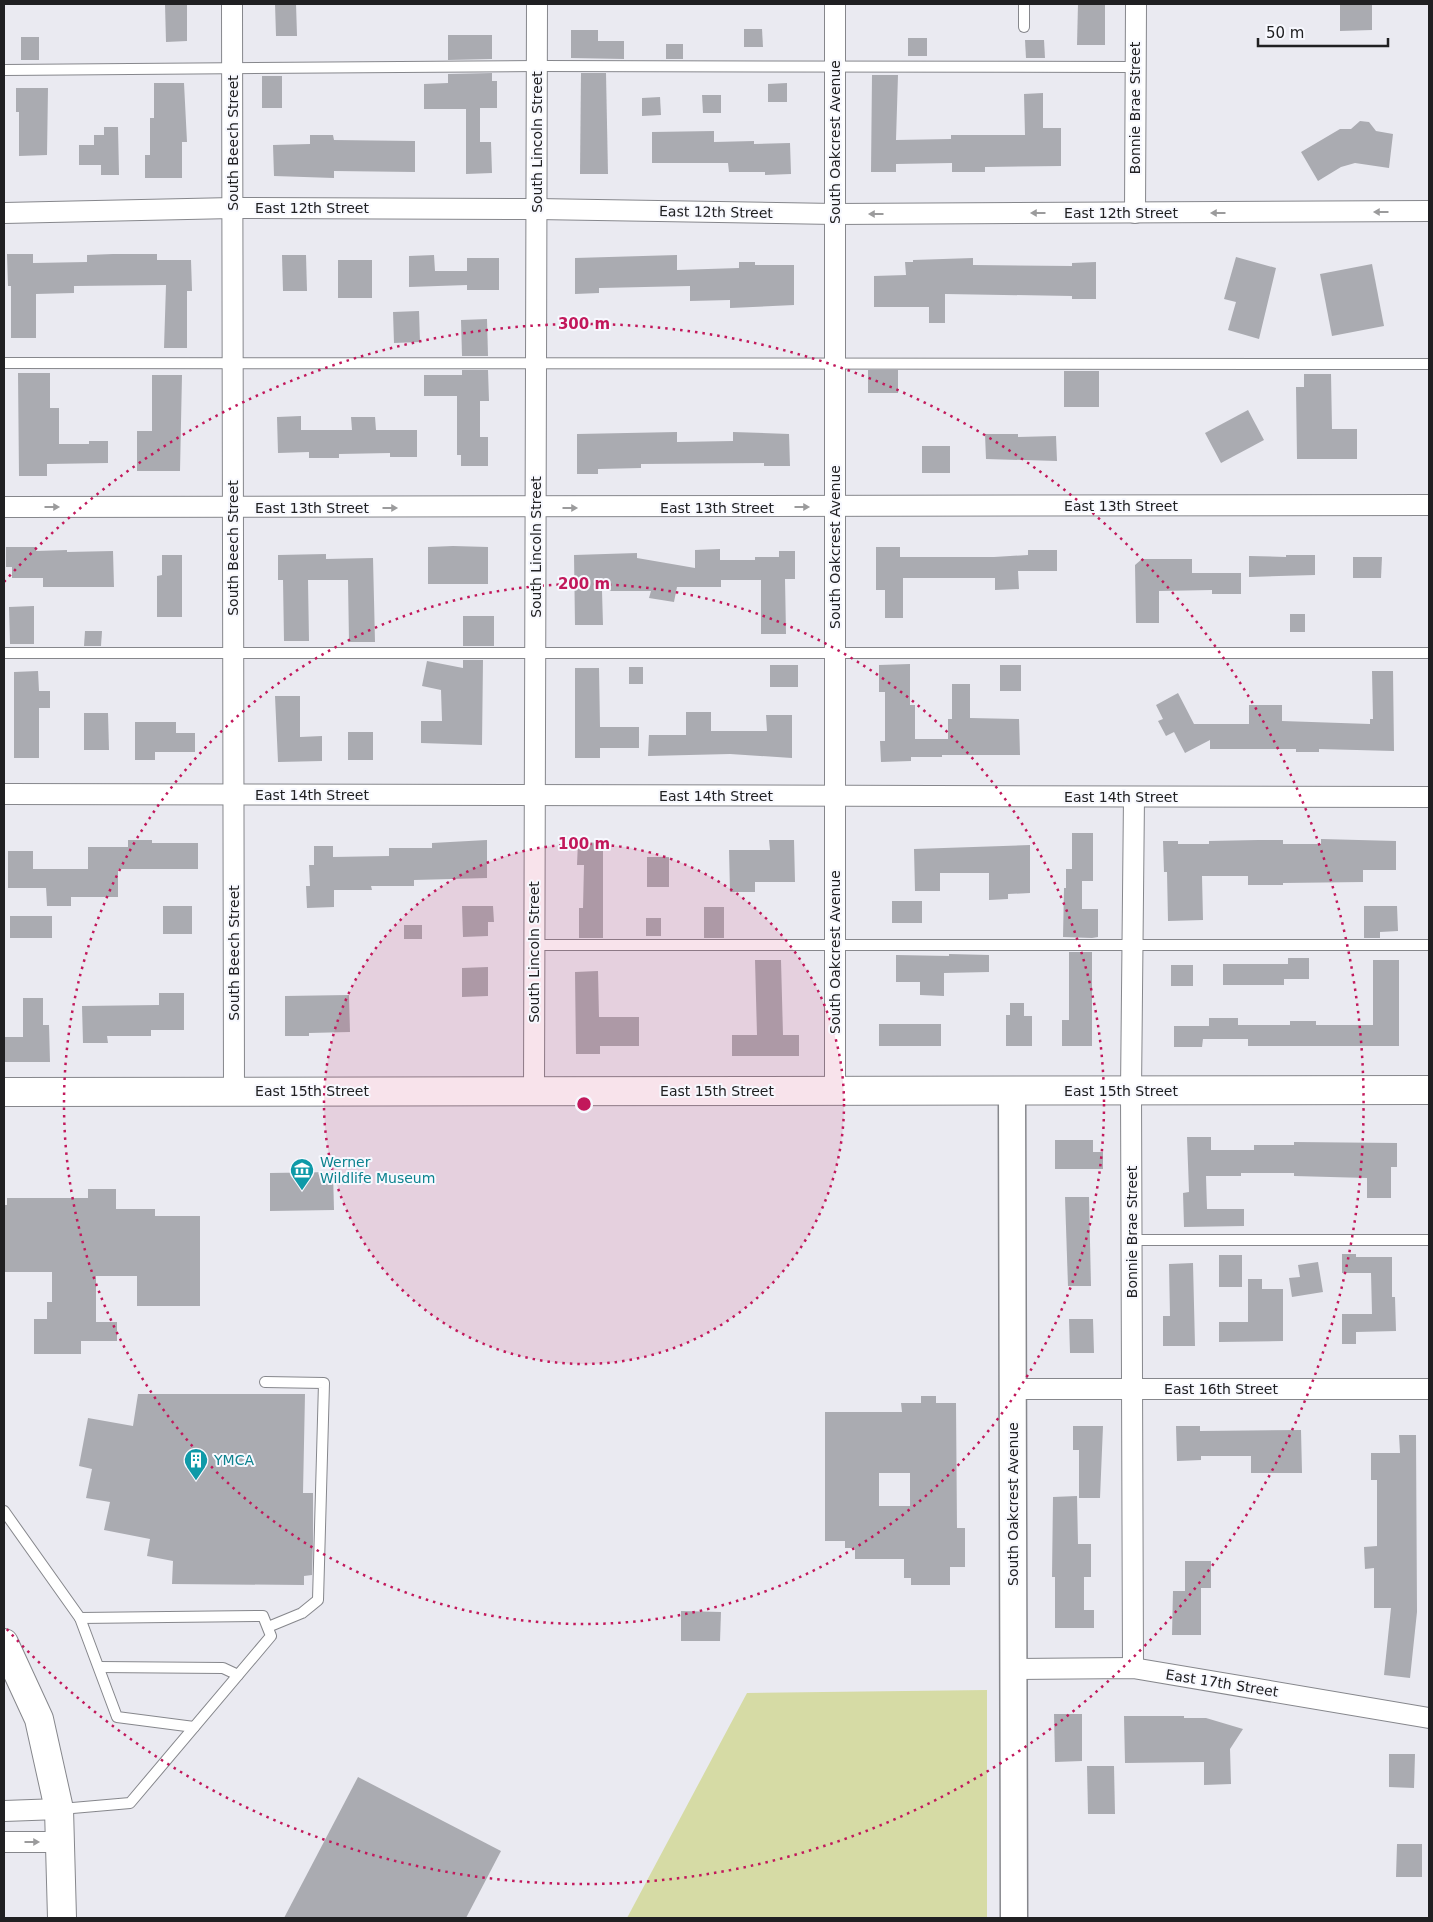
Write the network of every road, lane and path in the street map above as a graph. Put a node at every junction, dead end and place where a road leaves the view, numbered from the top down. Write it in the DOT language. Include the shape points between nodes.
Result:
graph roads {
  1 [pos="232,4"];
  2 [pos="537,4"];
  3 [pos="835,4"];
  4 [pos="1024,4"];
  5 [pos="1136,4"];
  6 [pos="1024,27"];
  7 [pos="537,66"];
  8 [pos="835,66"];
  9 [pos="1136,67"];
  10 [pos="232,68"];
  11 [pos="4,70"];
  12 [pos="233,208"];
  13 [pos="537,209"];
  14 [pos="1429,211"];
  15 [pos="4,212"];
  16 [pos="1135,213"];
  17 [pos="835,214"];
  18 [pos="4,363"];
  19 [pos="233,363"];
  20 [pos="536,364"];
  21 [pos="835,364"];
  22 [pos="1429,364"];
  23 [pos="1429,505"];
  24 [pos="4,507"];
  25 [pos="233,507"];
  26 [pos="835,507"];
  27 [pos="536,508"];
  28 [pos="4,653"];
  29 [pos="233,653"];
  30 [pos="535,653"];
  31 [pos="835,653"];
  32 [pos="1429,653"];
  33 [pos="4,794"];
  34 [pos="234,795"];
  35 [pos="535,795"];
  36 [pos="835,796"];
  37 [pos="1134,796"];
  38 [pos="1429,797"];
  39 [pos="534,945"];
  40 [pos="1133,945"];
  41 [pos="1429,945"];
  42 [pos="835,946"];
  43 [pos="1429,1090"];
  44 [pos="534,1091"];
  45 [pos="835,1091"];
  46 [pos="1012,1091"];
  47 [pos="1132,1091"];
  48 [pos="4,1092"];
  49 [pos="234,1092"];
  50 [pos="1132,1240"];
  51 [pos="1429,1240"];
  52 [pos="265,1382"];
  53 [pos="1013,1389"];
  54 [pos="1132,1389"];
  55 [pos="1429,1389"];
  56 [pos="4,1511"];
  57 [pos="80,1618"];
  58 [pos="268,1627"];
  59 [pos="4,1643"];
  60 [pos="99,1667"];
  61 [pos="1133,1668"];
  62 [pos="1013,1669"];
  63 [pos="238,1675"];
  64 [pos="1429,1718"];
  65 [pos="194,1727"];
  66 [pos="59,1809"];
  67 [pos="4,1811"];
  68 [pos="4,1842"];
  69 [pos="60,1842"];
  70 [pos="62,1918"];
  71 [pos="1014,1918"];
  1 -- 10 [label="street, South Beech Street"];
  2 -- 7 [label="street, South Lincoln Street"];
  3 -- 8 [label="street, South Oakcrest Avenue"];
  4 -- 6 [label="lane"];
  5 -- 9 [label="street, Bonnie Brae Street"];
  7 -- 8 [label="lane"];
  7 -- 10 [label="lane"];
  7 -- 13 [label="street, South Lincoln Street"];
  8 -- 9 [label="lane"];
  8 -- 17 [label="street, South Oakcrest Avenue"];
  9 -- 16 [label="street, Bonnie Brae Street"];
  10 -- 11 [label="lane"];
  10 -- 12 [label="street, South Beech Street"];
  12 -- 13 [label="street, East 12th Street"];
  12 -- 15 [label="street, East 12th Street"];
  12 -- 19 [label="street, South Beech Street"];
  13 -- 17 [label="street, East 12th Street"];
  13 -- 20 [label="street, South Lincoln Street"];
  14 -- 16 [label="street, East 12th Street, one-way"];
  16 -- 17 [label="street, East 12th Street, one-way"];
  17 -- 21 [label="street, South Oakcrest Avenue"];
  18 -- 19 [label="lane"];
  19 -- 20 [label="lane"];
  19 -- 25 [label="street, South Beech Street"];
  20 -- 21 [label="lane"];
  20 -- 27 [label="street, South Lincoln Street"];
  21 -- 22 [label="lane"];
  21 -- 26 [label="street, South Oakcrest Avenue"];
  23 -- 26 [label="street, East 13th Street"];
  24 -- 25 [label="street, East 13th Street, one-way"];
  25 -- 27 [label="street, East 13th Street, one-way"];
  25 -- 29 [label="street, South Beech Street"];
  27 -- 26 [label="street, East 13th Street, one-way"];
  26 -- 31 [label="street, South Oakcrest Avenue"];
  27 -- 30 [label="street, South Lincoln Street"];
  28 -- 29 [label="lane"];
  29 -- 30 [label="lane"];
  29 -- 34 [label="street, South Beech Street"];
  30 -- 31 [label="lane"];
  30 -- 35 [label="street, South Lincoln Street"];
  31 -- 32 [label="lane"];
  31 -- 36 [label="street, South Oakcrest Avenue"];
  33 -- 34 [label="street, East 14th Street"];
  34 -- 35 [label="street, East 14th Street"];
  34 -- 49 [label="street, South Beech Street"];
  35 -- 36 [label="street, East 14th Street"];
  35 -- 39 [label="street, South Lincoln Street"];
  36 -- 37 [label="street, East 14th Street"];
  36 -- 42 [label="street, South Oakcrest Avenue"];
  37 -- 38 [label="street, East 14th Street"];
  37 -- 40 [label="street, Bonnie Brae Street"];
  39 -- 42 [label="lane"];
  39 -- 44 [label="street, South Lincoln Street"];
  40 -- 41 [label="lane"];
  40 -- 42 [label="lane"];
  40 -- 47 [label="street, Bonnie Brae Street"];
  42 -- 45 [label="street, South Oakcrest Avenue"];
  43 -- 47 [label="main road, East 15th Street"];
  44 -- 45 [label="main road, East 15th Street"];
  44 -- 49 [label="main road, East 15th Street"];
  45 -- 46 [label="main road, East 15th Street"];
  46 -- 47 [label="main road, East 15th Street"];
  46 -- 53 [label="street, South Oakcrest Avenue"];
  47 -- 50 [label="street, Bonnie Brae Street"];
  48 -- 49 [label="main road, East 15th Street"];
  50 -- 51 [label="lane"];
  50 -- 54 [label="street, Bonnie Brae Street"];
  52 -- 58 [label="lane" via="324,1383 318,1600 302,1613"];
  53 -- 54 [label="street, East 16th Street"];
  53 -- 62 [label="street, South Oakcrest Avenue"];
  54 -- 55 [label="street, East 16th Street"];
  54 -- 61 [label="street, Bonnie Brae Street"];
  56 -- 57 [label="lane"];
  57 -- 58 [label="lane" via="263,1616"];
  57 -- 60 [label="lane"];
  58 -- 63 [label="lane" via="271,1636"];
  59 -- 66 [label="main road" via="39,1719"];
  60 -- 63 [label="lane" via="223,1668"];
  60 -- 65 [label="lane" via="117,1717"];
  61 -- 62 [label="street, East 17th Street"];
  61 -- 64 [label="street, East 17th Street"];
  62 -- 71 [label="street, South Oakcrest Avenue"];
  63 -- 65 [label="lane"];
  65 -- 66 [label="lane" via="130,1802"];
  66 -- 67 [label="street"];
  66 -- 69 [label="main road"];
  68 -- 69 [label="street, one-way"];
  69 -- 70 [label="main road"];
}
